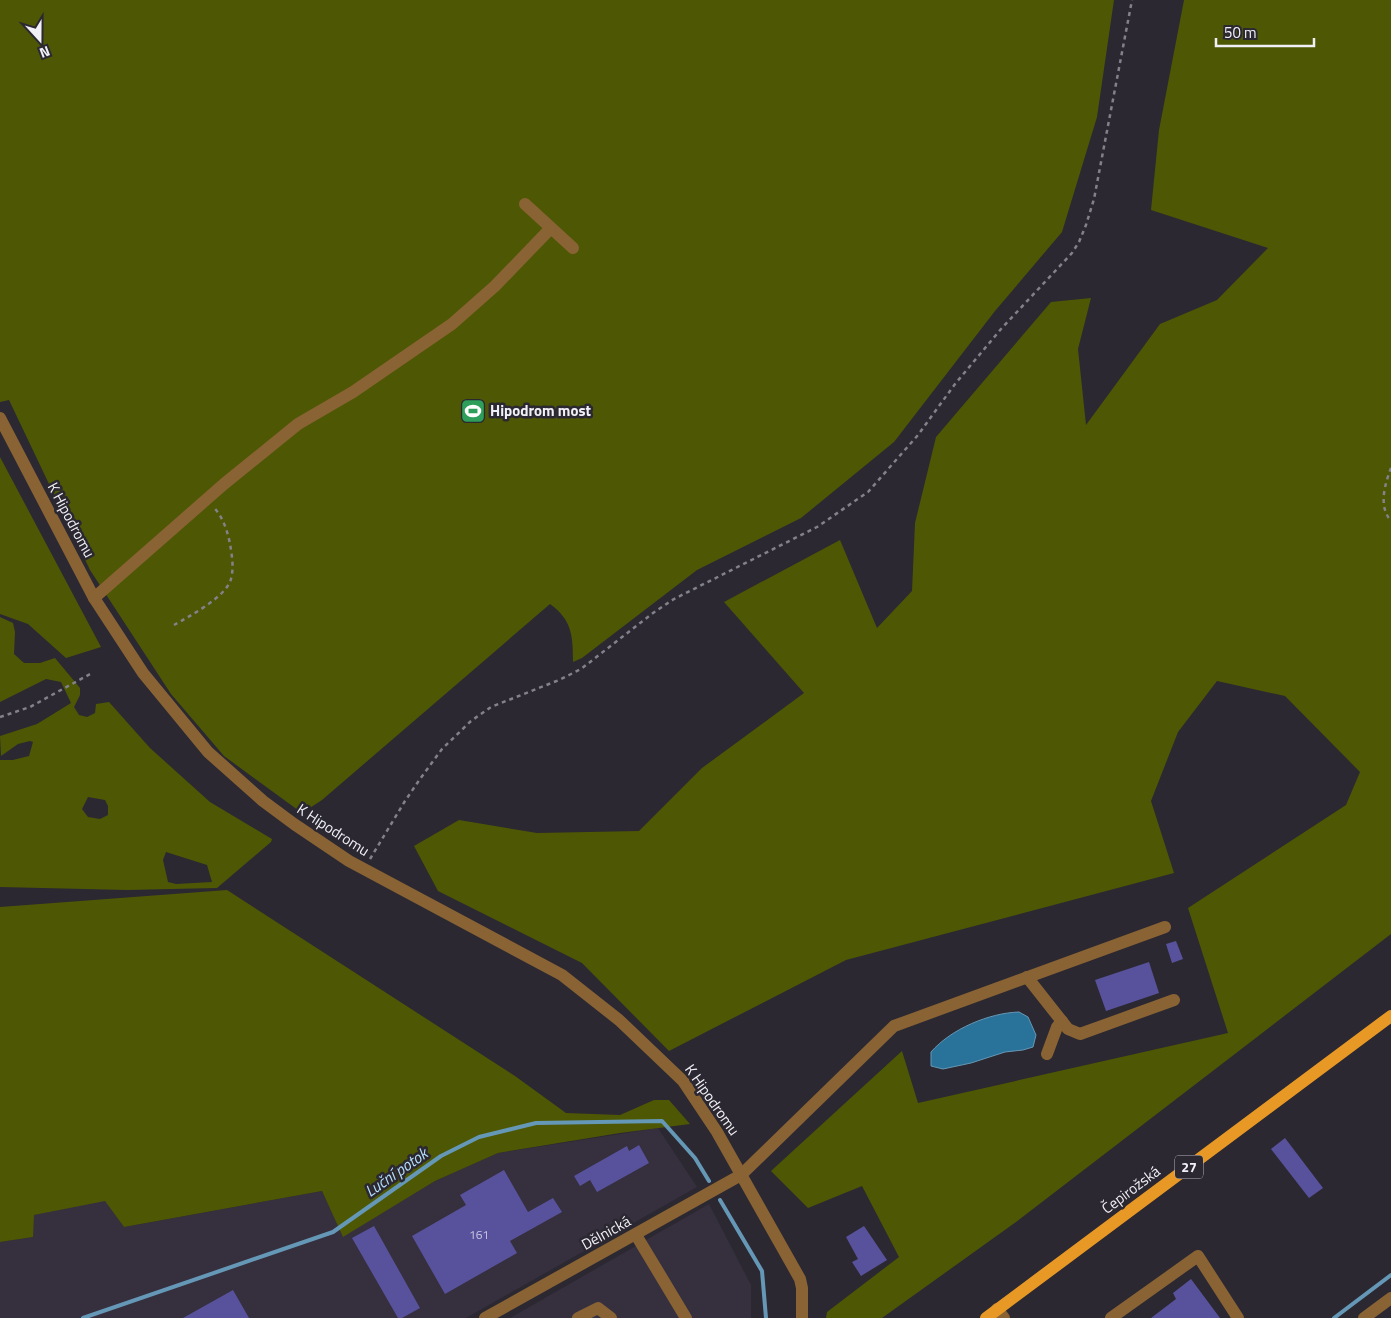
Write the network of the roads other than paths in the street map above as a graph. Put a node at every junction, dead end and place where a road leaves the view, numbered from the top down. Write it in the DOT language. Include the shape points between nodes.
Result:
graph roads {
  1 [pos="525,204"];
  2 [pos="551,228"];
  3 [pos="573,248"];
  4 [pos="1,421"];
  5 [pos="94,598"];
  6 [pos="1165,927"];
  7 [pos="1027,977"];
  8 [pos="1174,1000"];
  9 [pos="1391,1016"];
  10 [pos="1062,1021"];
  11 [pos="1047,1054"];
  12 [pos="741,1175"];
  13 [pos="636,1235"];
  14 [pos="1391,1298"];
  15 [pos="1001,1314"];
  16 [pos="485,1318"];
  17 [pos="578,1318"];
  18 [pos="611,1318"];
  19 [pos="686,1318"];
  20 [pos="802,1318"];
  21 [pos="986,1318"];
  22 [pos="1111,1318"];
  23 [pos="1238,1318"];
  24 [pos="1364,1318"];
  1 -- 2 [label="street"];
  2 -- 3 [label="street"];
  2 -- 5 [label="street" via="495,286 452,324 353,392 298,424"];
  4 -- 5 [label="street, K Hipodromu"];
  5 -- 12 [label="street, K Hipodromu" via="143,673 208,752 263,801 363,869 562,975 619,1020 682,1081 717,1132"];
  6 -- 7 [label="street, Dělnická"];
  7 -- 10 [label="street"];
  7 -- 12 [label="street, Dělnická" via="894,1026"];
  8 -- 10 [label="street" via="1080,1034"];
  9 -- 15 [label="main road, Čepirožská / 27"];
  10 -- 11 [label="street"];
  12 -- 13 [label="street, Dělnická"];
  12 -- 20 [label="street, K Hipodromu" via="800,1279"];
  13 -- 16 [label="street, Dělnická"];
  13 -- 19 [label="street"];
  14 -- 24 [label="street"];
  15 -- 21 [label="main road, Čepirožská / 27"];
  17 -- 18 [label="street" via="598,1308"];
  22 -- 23 [label="street" via="1198,1256"];
}
